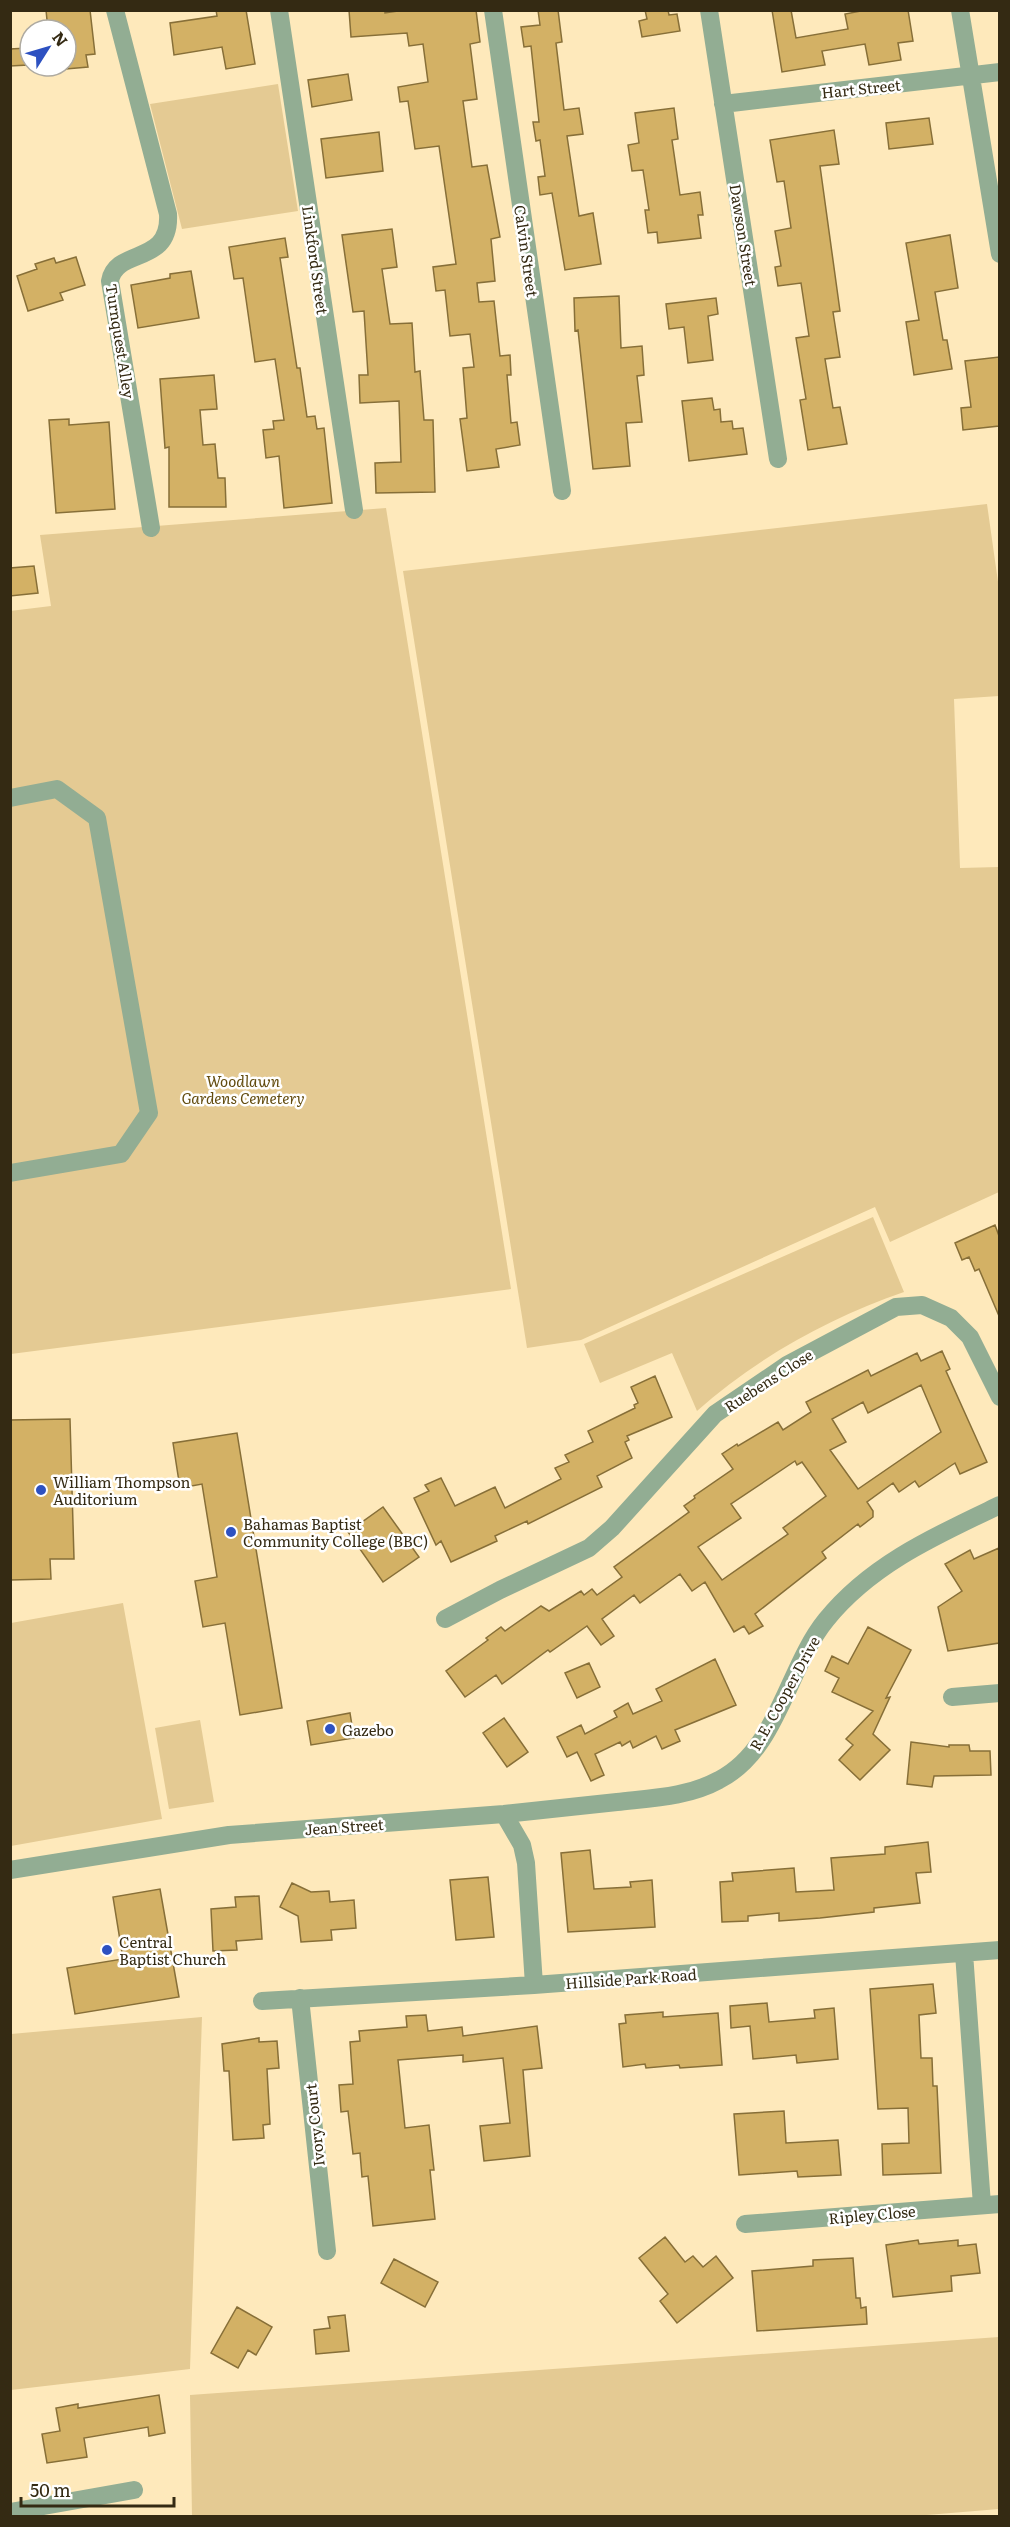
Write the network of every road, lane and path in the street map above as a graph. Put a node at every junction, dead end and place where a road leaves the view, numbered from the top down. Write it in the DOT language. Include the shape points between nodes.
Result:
graph roads {
  1 [pos="115,10"];
  2 [pos="279,10"];
  3 [pos="493,10"];
  4 [pos="709,10"];
  5 [pos="960,10"];
  6 [pos="999,72"];
  7 [pos="970,76"];
  8 [pos="723,104"];
  9 [pos="999,254"];
  10 [pos="778,459"];
  11 [pos="562,491"];
  12 [pos="354,510"];
  13 [pos="151,528"];
  14 [pos="10,798"];
  15 [pos="10,1173"];
  16 [pos="999,1397"];
  17 [pos="999,1505"];
  18 [pos="445,1619"];
  19 [pos="999,1693"];
  20 [pos="952,1697"];
  21 [pos="504,1814"];
  22 [pos="10,1870"];
  23 [pos="999,1950"];
  24 [pos="964,1953"];
  25 [pos="534,1985"];
  26 [pos="300,1998"];
  27 [pos="262,2001"];
  28 [pos="991,2205"];
  29 [pos="745,2224"];
  30 [pos="327,2251"];
  31 [pos="134,2490"];
  32 [pos="10,2512"];
  1 -- 13 [label="street, Turnquest Alley" via="169,227 162,242 119,266 110,281"];
  2 -- 12 [label="street, Linkford Street"];
  3 -- 11 [label="street, Calvin Street"];
  4 -- 8 [label="street, Dawson Street"];
  5 -- 7 [label="street"];
  6 -- 7 [label="street, Hart Street"];
  7 -- 8 [label="street, Hart Street"];
  7 -- 9 [label="street"];
  8 -- 10 [label="street, Dawson Street"];
  14 -- 15 [label="street" via="57,789 97,818 149,1113 121,1154"];
  16 -- 18 [label="street, Ruebens Close" via="970,1337 951,1318 922,1305 896,1307 787,1365 722,1409 690,1439 612,1528 588,1548"];
  17 -- 21 [label="street, R.E. Cooper Drive" via="917,1546 853,1590 813,1637 776,1715 749,1758 721,1780 674,1796"];
  19 -- 20 [label="street"];
  21 -- 22 [label="street, Jean Street" via="229,1835"];
  21 -- 25 [label="street" via="522,1845 526,1863"];
  23 -- 24 [label="street, Hillside Park Road"];
  24 -- 25 [label="street, Hillside Park Road"];
  24 -- 28 [label="street"];
  25 -- 26 [label="street, Hillside Park Road"];
  26 -- 27 [label="street, Hillside Park Road"];
  26 -- 30 [label="street, Ivory Court"];
  28 -- 29 [label="street, Ripley Close"];
  31 -- 32 [label="street"];
}
